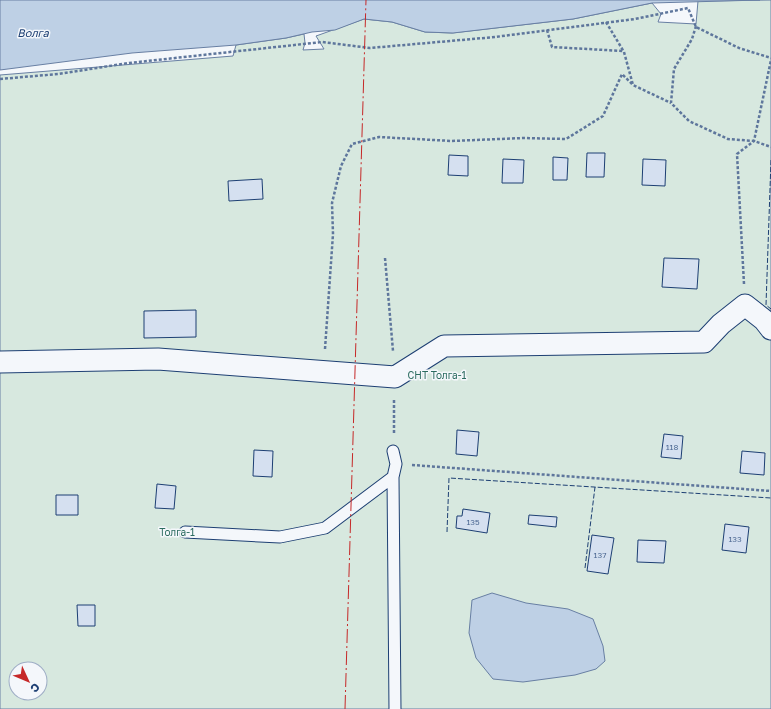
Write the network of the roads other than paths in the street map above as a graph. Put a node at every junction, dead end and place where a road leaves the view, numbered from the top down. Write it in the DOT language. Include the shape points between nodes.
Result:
graph roads {
  1 [pos="771,328"];
  2 [pos="0,362"];
  3 [pos="393,451"];
  4 [pos="393,478"];
  5 [pos="185,532"];
  6 [pos="395,709"];
  1 -- 2 [label="street" via="745,305 704,342 444,346 394,377 158,359"];
  3 -- 4 [label="lane" via="396,464"];
  4 -- 5 [label="lane" via="325,528 280,537"];
  4 -- 6 [label="lane"];
}
